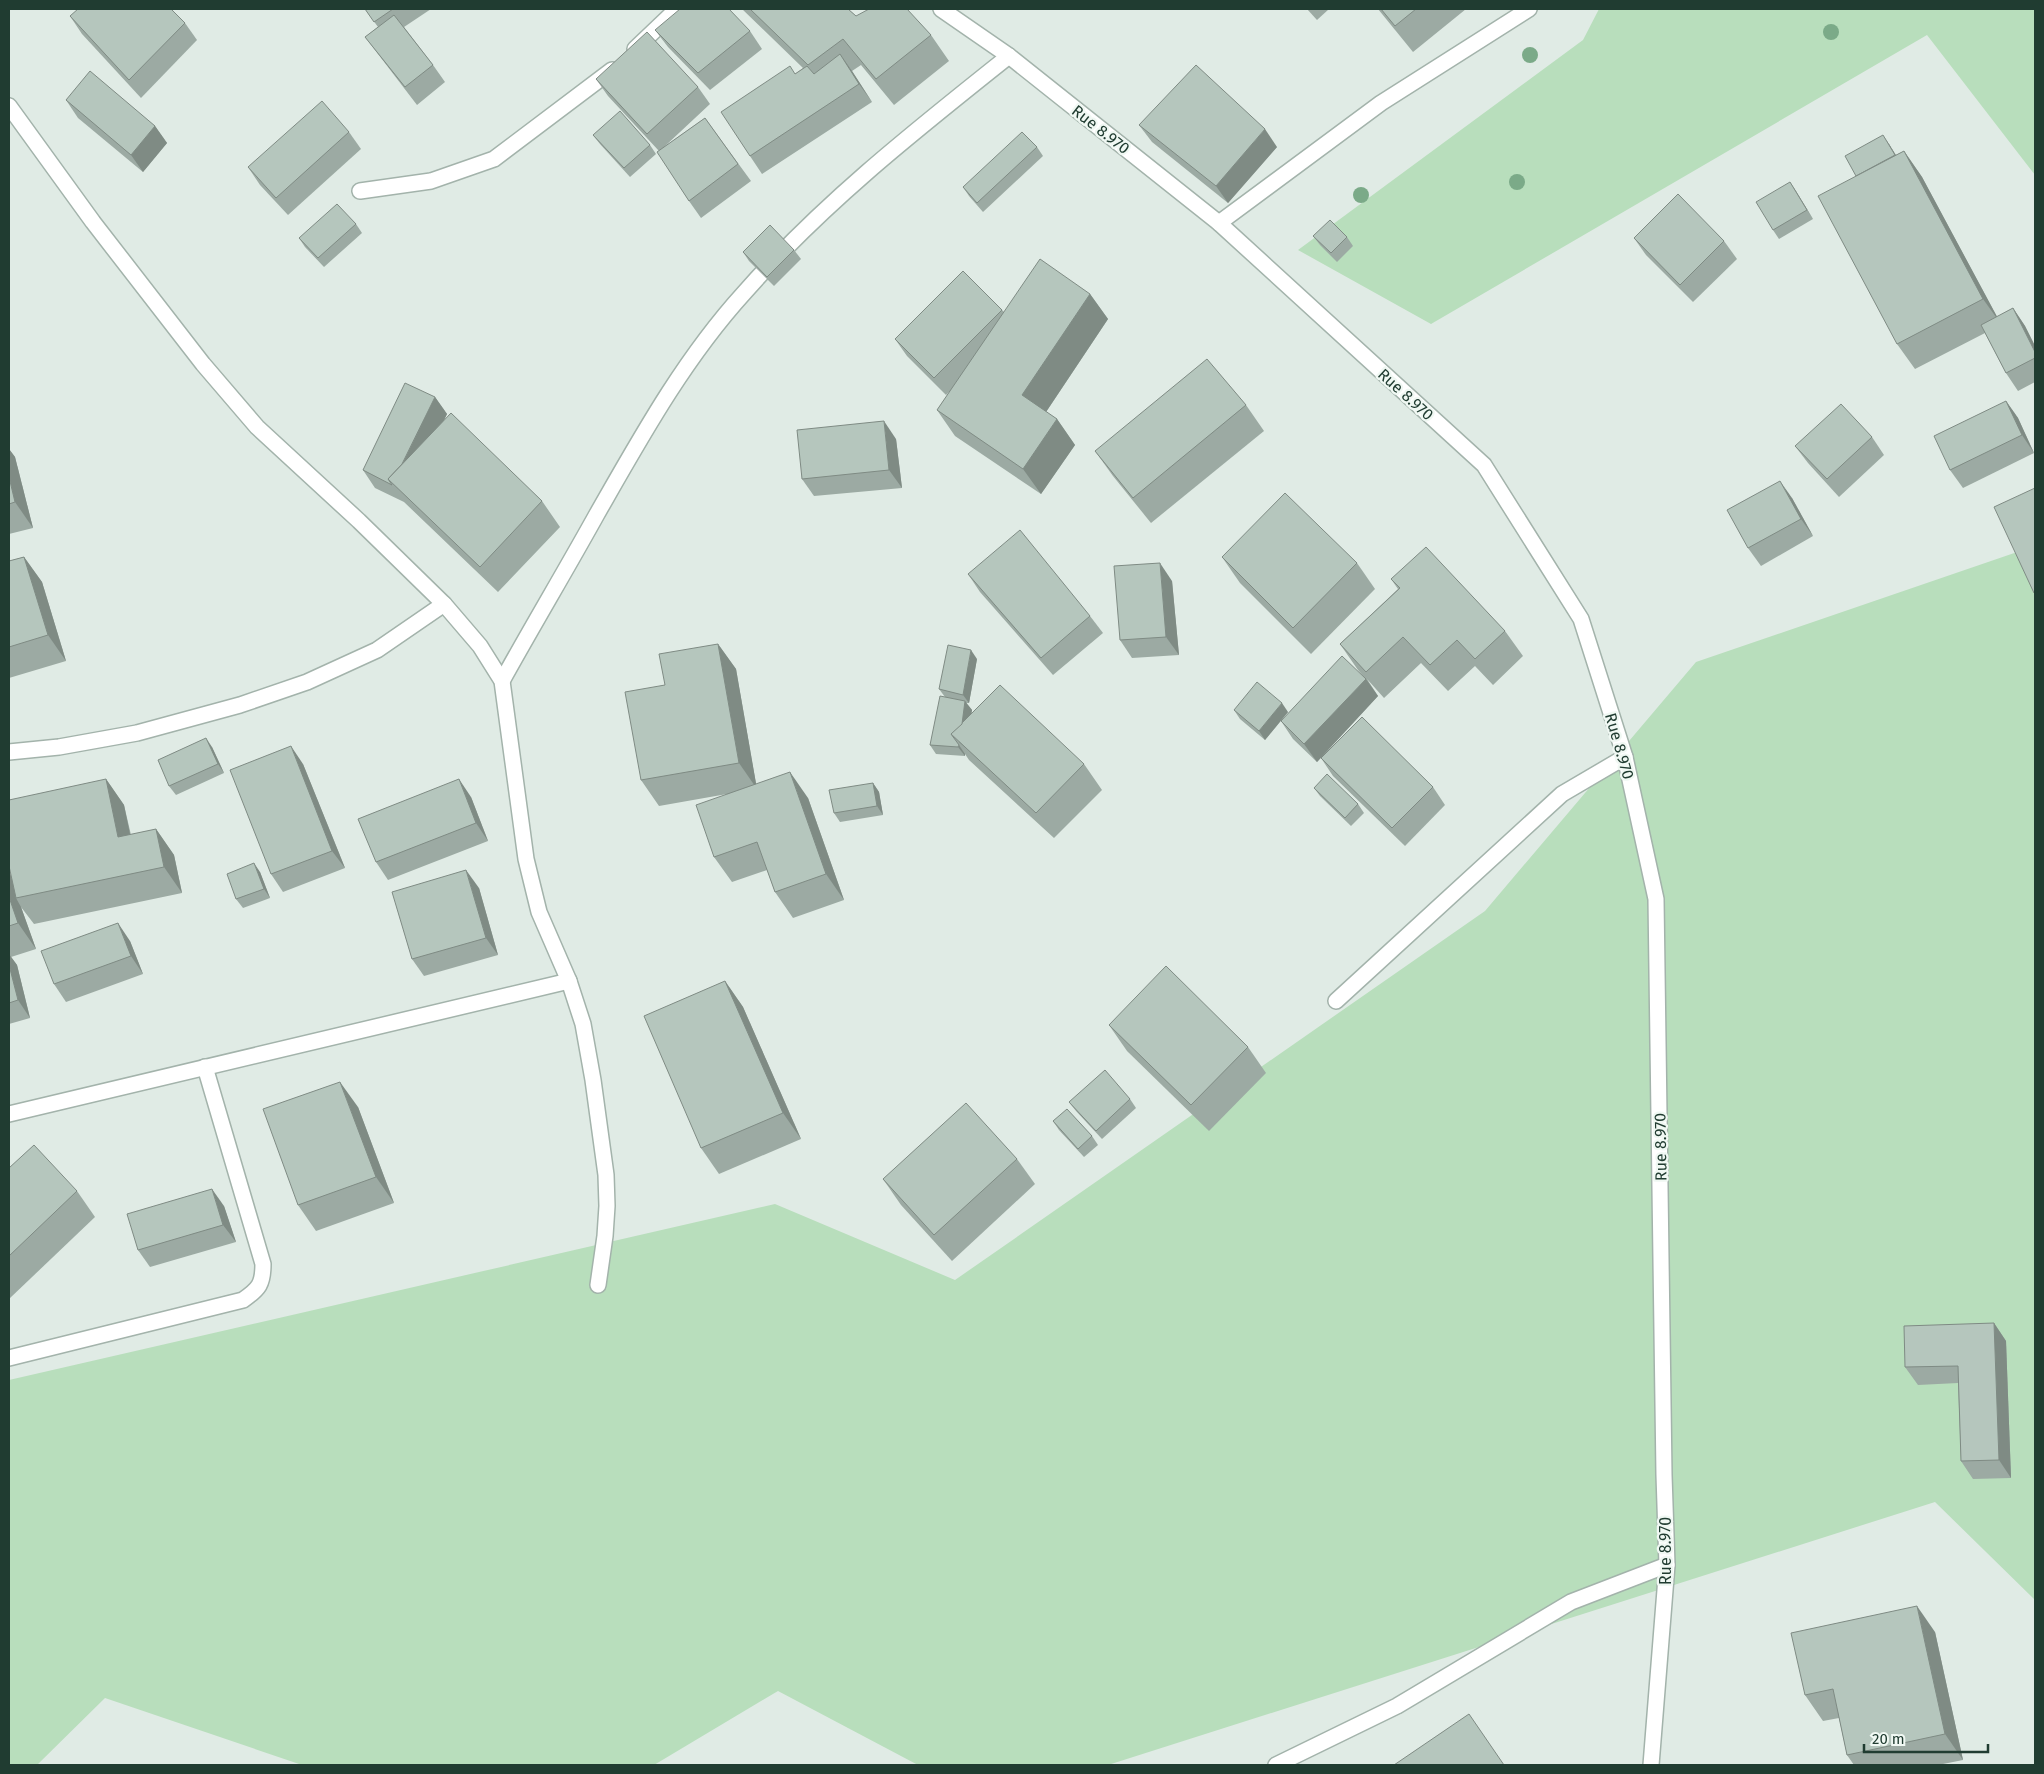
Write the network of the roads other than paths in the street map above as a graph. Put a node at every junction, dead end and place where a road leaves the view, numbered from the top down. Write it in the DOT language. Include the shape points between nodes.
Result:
graph roads {
  1 [pos="677,9"];
  2 [pos="942,9"];
  3 [pos="1530,9"];
  4 [pos="1008,56"];
  5 [pos="9,106"];
  6 [pos="360,192"];
  7 [pos="1219,223"];
  8 [pos="444,604"];
  9 [pos="502,681"];
  10 [pos="9,752"];
  11 [pos="1625,757"];
  12 [pos="569,981"];
  13 [pos="1336,1002"];
  14 [pos="205,1067"];
  15 [pos="9,1114"];
  16 [pos="598,1285"];
  17 [pos="9,1358"];
  18 [pos="1667,1566"];
  19 [pos="1276,1765"];
  20 [pos="1651,1765"];
  1 -- 6 [label="street" via="617,66 494,159 431,181"];
  2 -- 4 [label="street, Rue 8.970"];
  3 -- 7 [label="street" via="1381,103"];
  4 -- 7 [label="street, Rue 8.970"];
  4 -- 9 [label="street" via="889,152 743,293 699,348 651,418"];
  5 -- 8 [label="street" via="93,222 251,420"];
  7 -- 11 [label="street, Rue 8.970" via="1484,465 1581,619"];
  8 -- 9 [label="street" via="480,646"];
  8 -- 10 [label="street" via="377,650 307,682 240,705 138,734"];
  9 -- 12 [label="street" via="526,859 539,912"];
  11 -- 13 [label="street" via="1562,794"];
  11 -- 18 [label="street, Rue 8.970" via="1656,899"];
  12 -- 14 [label="street"];
  12 -- 16 [label="street" via="583,1024 606,1175 605,1236"];
  14 -- 15 [label="street"];
  14 -- 17 [label="street" via="263,1264 263,1279 256,1291 243,1300"];
  18 -- 19 [label="street" via="1571,1602 1397,1706"];
  18 -- 20 [label="street, Rue 8.970"];
}
